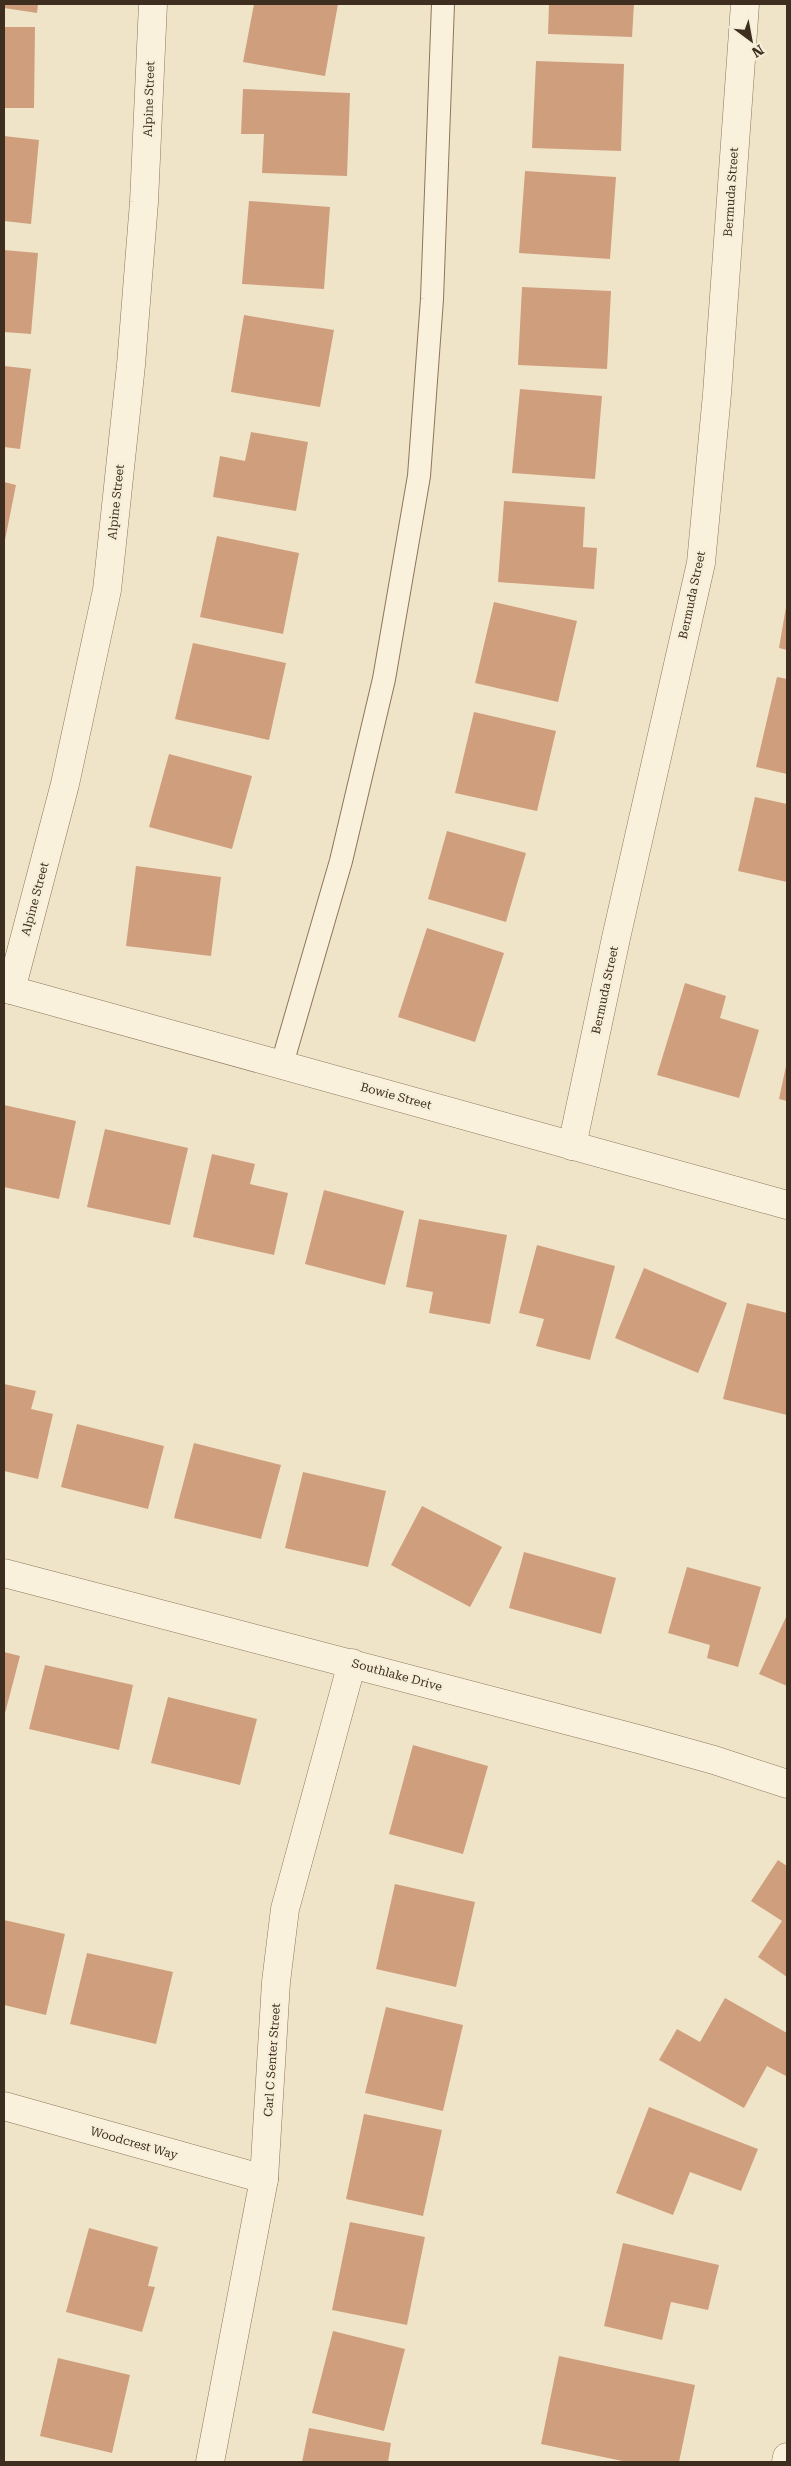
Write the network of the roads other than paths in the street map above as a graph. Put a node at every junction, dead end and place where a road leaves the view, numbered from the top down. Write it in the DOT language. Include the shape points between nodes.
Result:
graph roads {
  1 [pos="153,4"];
  2 [pos="443,4"];
  3 [pos="745,4"];
  4 [pos="8,989"];
  5 [pos="282,1064"];
  6 [pos="572,1146"];
  7 [pos="787,1204"];
  8 [pos="4,1573"];
  9 [pos="352,1663"];
  10 [pos="787,1784"];
  11 [pos="4,2106"];
  12 [pos="264,2179"];
  13 [pos="787,2457"];
  14 [pos="210,2462"];
  15 [pos="786,2462"];
  1 -- 4 [label="street, Alpine Street" via="143,221 107,590 65,784"];
  2 -- 5 [label="lane" via="432,299 419,476 384,679 341,861"];
  3 -- 6 [label="street, Bermuda Street" via="717,394 701,563"];
  4 -- 5 [label="street, Bowie Street"];
  5 -- 6 [label="street, Bowie Street"];
  6 -- 7 [label="street, Bowie Street"];
  8 -- 9 [label="street, Southlake Drive"];
  9 -- 10 [label="street, Southlake Drive" via="714,1760"];
  9 -- 12 [label="street, Carl C Senter Street" via="285,1908 276,1982"];
  11 -- 12 [label="street, Woodcrest Way"];
  12 -- 14 [label="street, Carl C Senter Street"];
  13 -- 15 [label="street"];
}
